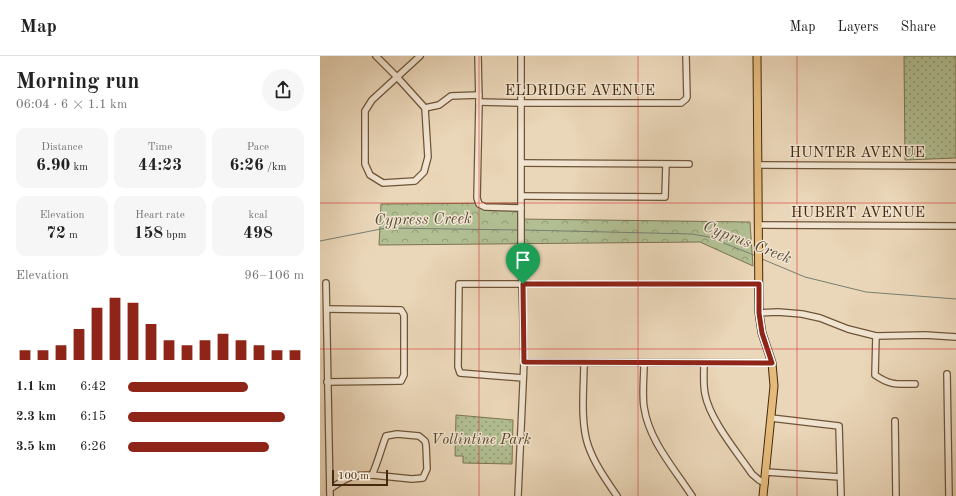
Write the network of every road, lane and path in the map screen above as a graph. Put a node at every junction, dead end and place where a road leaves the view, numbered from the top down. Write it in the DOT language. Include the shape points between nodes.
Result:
graph roads {
  1 [pos="376,56"];
  2 [pos="420,56"];
  3 [pos="478,56"];
  4 [pos="521,56"];
  5 [pos="686,56"];
  6 [pos="757,56"];
  7 [pos="397,77"];
  8 [pos="479,95"];
  9 [pos="479,102"];
  10 [pos="522,103"];
  11 [pos="425,108"];
  12 [pos="522,164"];
  13 [pos="666,164"];
  14 [pos="689,164"];
  15 [pos="758,165"];
  16 [pos="956,166"];
  17 [pos="522,196"];
  18 [pos="521,208"];
  19 [pos="759,225"];
  20 [pos="956,226"];
  21 [pos="326,282"];
  22 [pos="523,284"];
  23 [pos="759,284"];
  24 [pos="327,309"];
  25 [pos="759,313"];
  26 [pos="876,336"];
  27 [pos="956,337"];
  28 [pos="320,345"];
  29 [pos="327,345"];
  30 [pos="524,362"];
  31 [pos="584,362"];
  32 [pos="704,363"];
  33 [pos="772,363"];
  34 [pos="644,364"];
  35 [pos="947,374"];
  36 [pos="523,378"];
  37 [pos="327,382"];
  38 [pos="915,384"];
  39 [pos="771,418"];
  40 [pos="894,421"];
  41 [pos="766,472"];
  42 [pos="372,475"];
  43 [pos="840,477"];
  44 [pos="765,483"];
  45 [pos="330,489"];
  46 [pos="330,496"];
  47 [pos="518,496"];
  48 [pos="617,496"];
  49 [pos="692,496"];
  50 [pos="764,496"];
  51 [pos="841,496"];
  52 [pos="896,496"];
  53 [pos="949,496"];
  1 -- 7 [label="street"];
  2 -- 7 [label="street"];
  3 -- 8 [label="street"];
  4 -- 10 [label="street"];
  5 -- 10 [label="street, ELDRIDGE AVENUE" via="687,97 681,103"];
  6 -- 15 [label="main road"];
  7 -- 11 [label="street"];
  7 -- 11 [label="street" via="365,110 365,164 370,175 383,184 415,181 424,172 428,156"];
  8 -- 9 [label="street"];
  8 -- 11 [label="street" via="451,96 439,105"];
  9 -- 10 [label="street, ELDRIDGE AVENUE"];
  9 -- 18 [label="street" via="479,204 485,208"];
  10 -- 12 [label="street"];
  12 -- 13 [label="street"];
  12 -- 17 [label="street"];
  13 -- 14 [label="street"];
  13 -- 17 [label="street" via="665,197"];
  15 -- 16 [label="street, HUNTER AVENUE"];
  15 -- 19 [label="main road"];
  17 -- 18 [label="street"];
  18 -- 22 [label="street"];
  19 -- 20 [label="street, HUBERT AVENUE"];
  19 -- 23 [label="main road"];
  21 -- 24 [label="street"];
  22 -- 23 [label="street"];
  22 -- 30 [label="street"];
  22 -- 36 [label="street" via="459,284 458,367 460,373"];
  23 -- 25 [label="main road"];
  24 -- 29 [label="street"];
  24 -- 37 [label="street" via="401,310 404,315 404,375 401,382"];
  25 -- 26 [label="street" via="802,314"];
  25 -- 33 [label="main road" via="762,333"];
  26 -- 27 [label="street" via="925,334"];
  26 -- 38 [label="street" via="875,375 890,383"];
  28 -- 29 [label="street"];
  29 -- 37 [label="street"];
  30 -- 31 [label="street"];
  30 -- 36 [label="street"];
  31 -- 34 [label="street"];
  31 -- 48 [label="street" via="585,434 592,456"];
  32 -- 33 [label="street"];
  32 -- 34 [label="street"];
  32 -- 44 [label="street" via="704,393 708,408 752,474"];
  33 -- 39 [label="main road" via="774,386"];
  34 -- 49 [label="street" via="644,406 649,426 655,441"];
  35 -- 53 [label="street"];
  36 -- 47 [label="street"];
  37 -- 45 [label="street"];
  39 -- 41 [label="main road"];
  39 -- 43 [label="street" via="839,426"];
  40 -- 52 [label="street"];
  41 -- 43 [label="street"];
  41 -- 44 [label="main road"];
  42 -- 42 [label="street" via="423,478 427,469 425,441 413,435 386,436"];
  42 -- 45 [label="street" via="349,477"];
  43 -- 51 [label="street"];
  44 -- 50 [label="main road"];
  45 -- 46 [label="street"];
}
